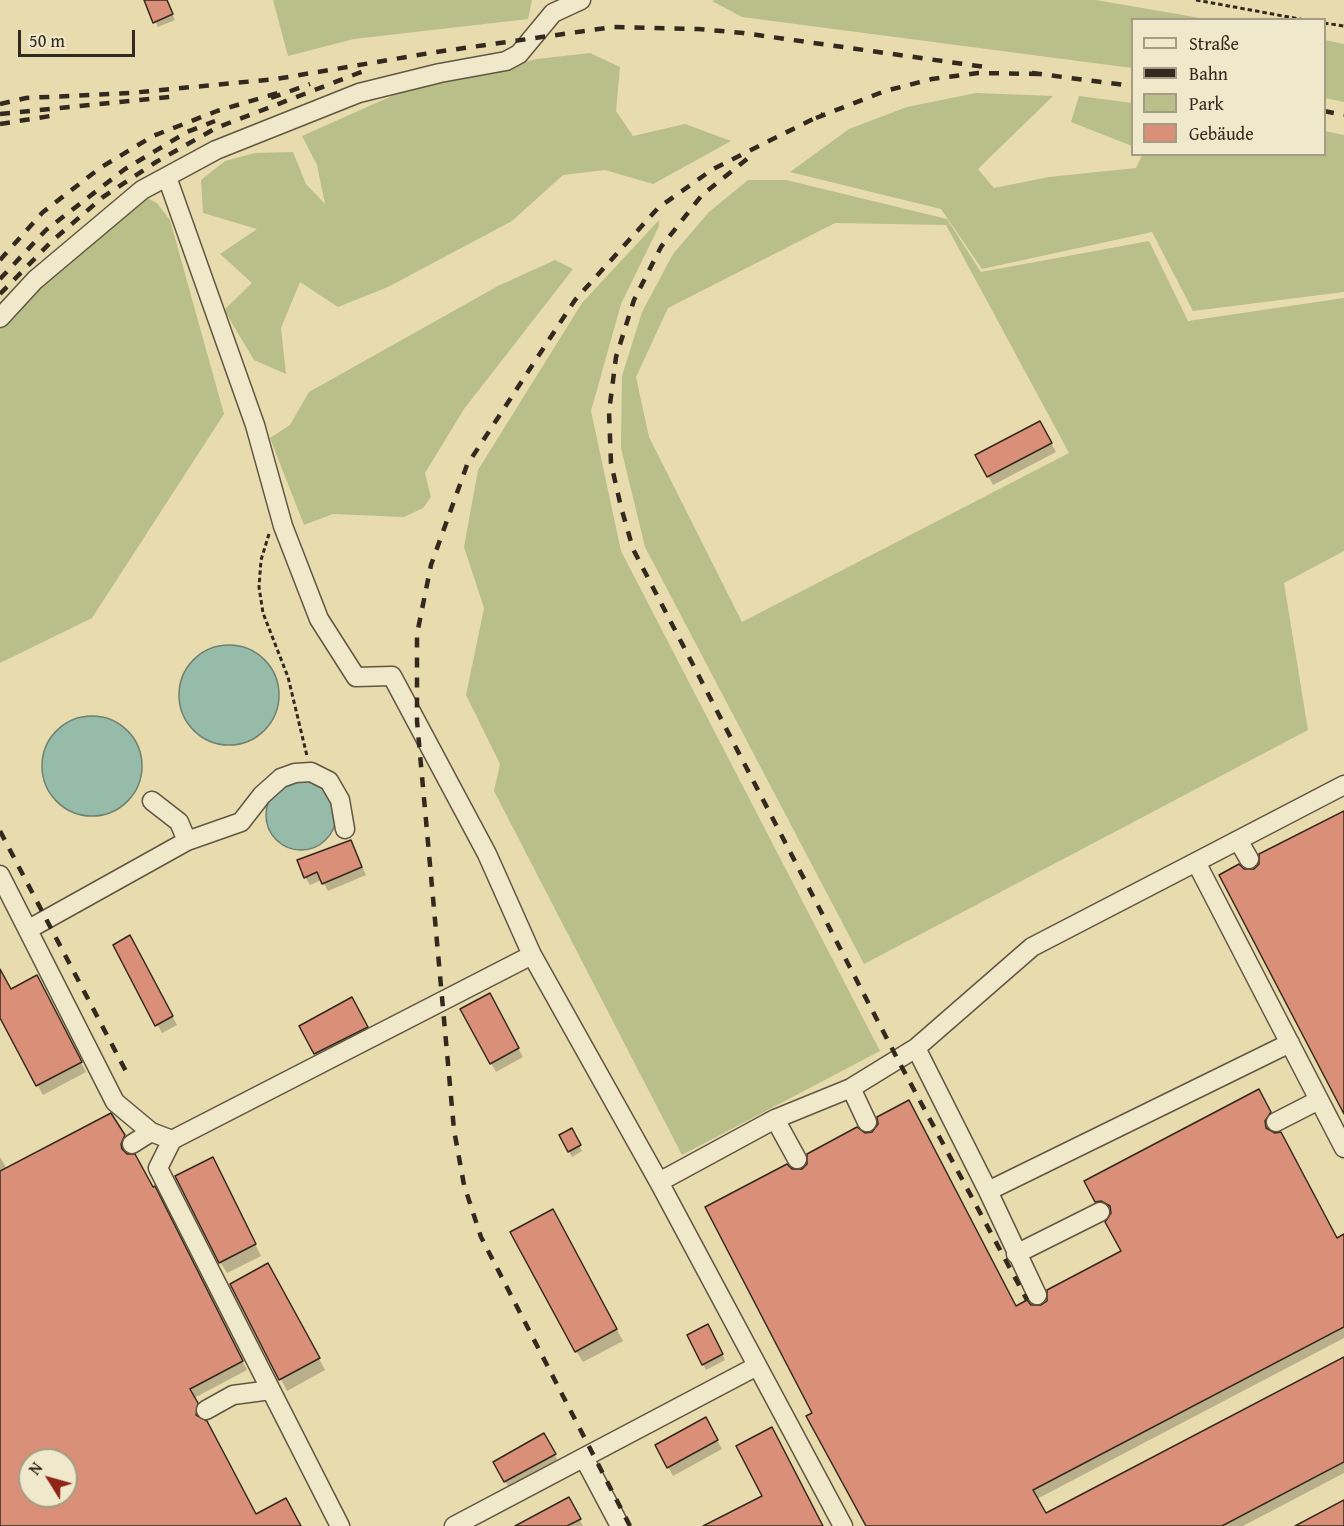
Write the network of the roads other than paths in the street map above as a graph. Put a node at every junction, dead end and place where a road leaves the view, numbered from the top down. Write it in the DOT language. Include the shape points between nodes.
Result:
graph roads {
  1 [pos="581,0"];
  2 [pos="167,177"];
  3 [pos="0,318"];
  4 [pos="1344,785"];
  5 [pos="152,801"];
  6 [pos="345,829"];
  7 [pos="1238,840"];
  8 [pos="187,841"];
  9 [pos="1249,859"];
  10 [pos="1196,862"];
  11 [pos="0,875"];
  12 [pos="29,929"];
  13 [pos="532,955"];
  14 [pos="1290,1043"];
  15 [pos="916,1048"];
  16 [pos="851,1088"];
  17 [pos="1319,1100"];
  18 [pos="775,1119"];
  19 [pos="867,1122"];
  20 [pos="1276,1122"];
  21 [pos="151,1132"];
  22 [pos="171,1140"];
  23 [pos="132,1144"];
  24 [pos="1344,1148"];
  25 [pos="797,1159"];
  26 [pos="659,1182"];
  27 [pos="988,1191"];
  28 [pos="1100,1212"];
  29 [pos="1016,1254"];
  30 [pos="1037,1295"];
  31 [pos="757,1366"];
  32 [pos="271,1390"];
  33 [pos="206,1410"];
  34 [pos="584,1458"];
  35 [pos="340,1526"];
  36 [pos="454,1526"];
  37 [pos="620,1526"];
  38 [pos="843,1526"];
  1 -- 2 [label="lane" via="553,13 519,54 506,60 359,93 216,150"];
  2 -- 3 [label="lane" via="142,190 86,235 35,280"];
  2 -- 13 [label="lane" via="319,619 356,677 392,676 487,854"];
  4 -- 7 [label="lane"];
  5 -- 8 [label="lane" via="179,822"];
  6 -- 8 [label="lane" via="340,800 329,782 311,772 295,773 281,778 262,795 241,822"];
  7 -- 9 [label="lane"];
  7 -- 10 [label="lane"];
  8 -- 12 [label="lane"];
  10 -- 14 [label="lane"];
  10 -- 15 [label="lane" via="1032,947"];
  11 -- 12 [label="lane"];
  12 -- 21 [label="lane" via="115,1102"];
  13 -- 22 [label="lane"];
  13 -- 26 [label="lane"];
  14 -- 17 [label="lane"];
  14 -- 27 [label="lane"];
  15 -- 16 [label="lane"];
  15 -- 27 [label="lane"];
  16 -- 18 [label="lane"];
  16 -- 19 [label="lane"];
  17 -- 20 [label="lane"];
  17 -- 24 [label="lane"];
  18 -- 25 [label="lane"];
  18 -- 26 [label="lane"];
  21 -- 22 [label="lane"];
  21 -- 23 [label="lane"];
  22 -- 32 [label="lane" via="158,1168"];
  26 -- 31 [label="lane"];
  27 -- 29 [label="lane"];
  28 -- 29 [label="lane"];
  29 -- 30 [label="lane"];
  31 -- 34 [label="lane"];
  31 -- 38 [label="lane"];
  32 -- 33 [label="lane" via="233,1395"];
  32 -- 35 [label="lane"];
  34 -- 36 [label="lane"];
  34 -- 37 [label="lane"];
}
